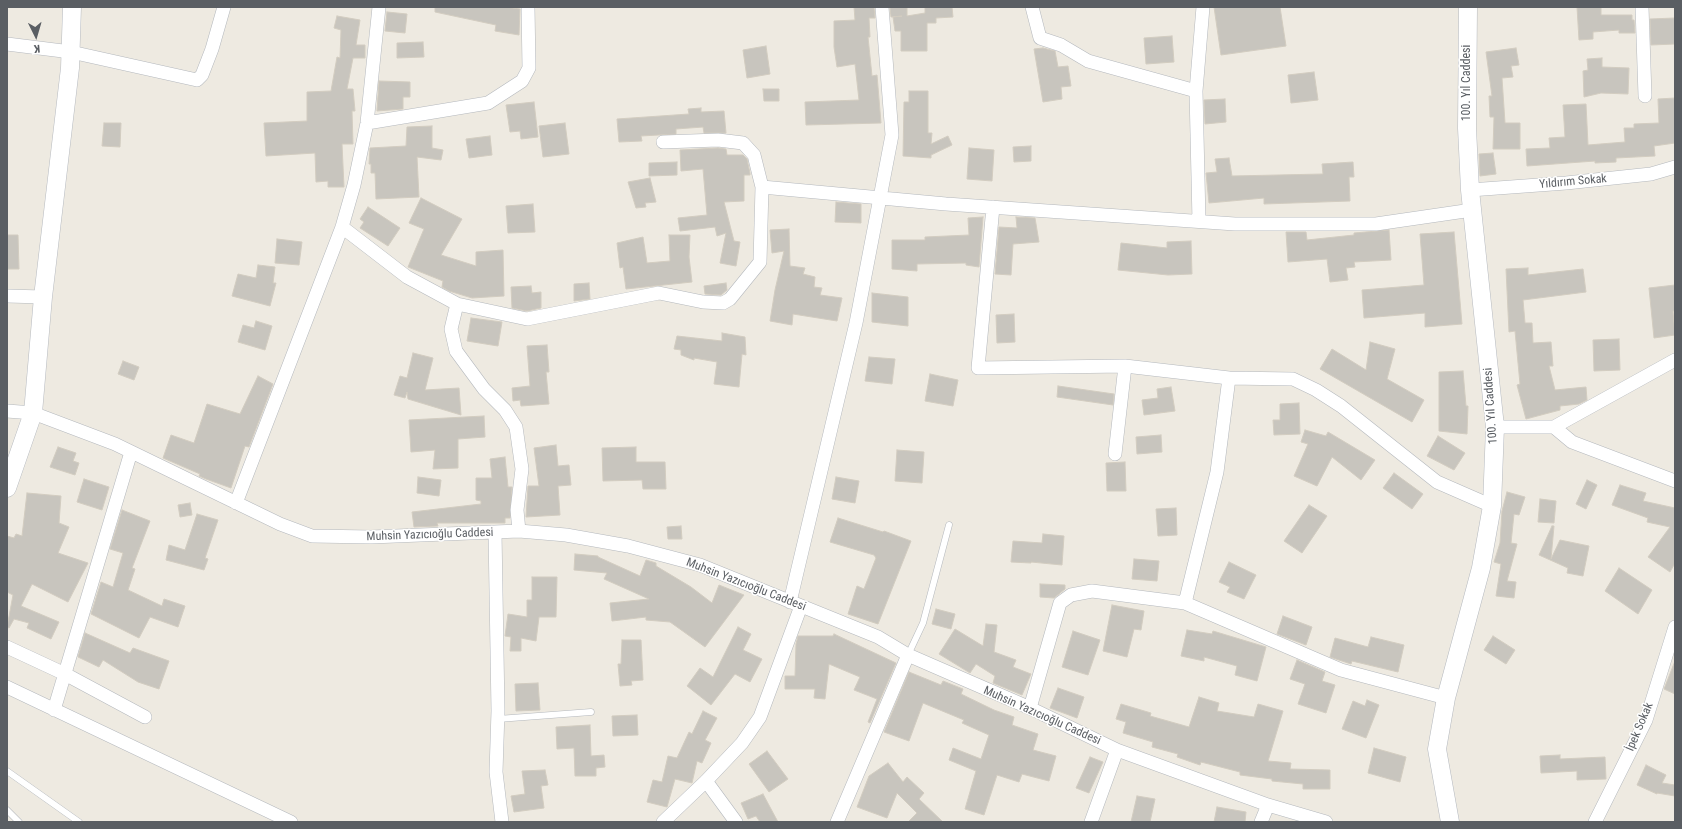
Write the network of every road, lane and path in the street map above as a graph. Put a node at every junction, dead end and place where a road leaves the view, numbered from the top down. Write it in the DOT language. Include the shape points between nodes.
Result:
graph roads {
  1 [pos="72,7"];
  2 [pos="224,7"];
  3 [pos="379,7"];
  4 [pos="528,7"];
  5 [pos="882,7"];
  6 [pos="1032,7"];
  7 [pos="1203,7"];
  8 [pos="1468,7"];
  9 [pos="1642,7"];
  10 [pos="7,44"];
  11 [pos="71,52"];
  12 [pos="1196,91"];
  13 [pos="1645,96"];
  14 [pos="367,123"];
  15 [pos="663,142"];
  16 [pos="1675,167"];
  17 [pos="762,188"];
  18 [pos="1470,190"];
  19 [pos="880,197"];
  20 [pos="993,207"];
  21 [pos="1472,210"];
  22 [pos="1198,221"];
  23 [pos="342,227"];
  24 [pos="7,296"];
  25 [pos="43,297"];
  26 [pos="457,304"];
  27 [pos="1675,360"];
  28 [pos="1125,366"];
  29 [pos="1229,378"];
  30 [pos="7,411"];
  31 [pos="34,413"];
  32 [pos="1495,427"];
  33 [pos="1554,427"];
  34 [pos="131,452"];
  35 [pos="1115,454"];
  36 [pos="1675,481"];
  37 [pos="7,488"];
  38 [pos="236,503"];
  39 [pos="1492,506"];
  40 [pos="949,525"];
  41 [pos="519,531"];
  42 [pos="496,532"];
  43 [pos="1185,602"];
  44 [pos="796,604"];
  45 [pos="1675,627"];
  46 [pos="7,647"];
  47 [pos="908,655"];
  48 [pos="65,674"];
  49 [pos="7,687"];
  50 [pos="1446,698"];
  51 [pos="1030,708"];
  52 [pos="54,710"];
  53 [pos="591,712"];
  54 [pos="145,718"];
  55 [pos="498,719"];
  56 [pos="1117,750"];
  57 [pos="7,771"];
  58 [pos="706,781"];
  59 [pos="1268,805"];
  60 [pos="7,810"];
  61 [pos="19,822"];
  62 [pos="79,822"];
  63 [pos="291,822"];
  64 [pos="502,822"];
  65 [pos="663,822"];
  66 [pos="736,822"];
  67 [pos="837,822"];
  68 [pos="1091,822"];
  69 [pos="1261,822"];
  70 [pos="1326,822"];
  71 [pos="1450,822"];
  72 [pos="1595,822"];
  1 -- 11 [label="street"];
  2 -- 11 [label="street" via="212,49 202,75 197,80"];
  3 -- 14 [label="street"];
  4 -- 14 [label="street" via="529,68 522,81 488,103"];
  5 -- 19 [label="street" via="892,135"];
  6 -- 12 [label="street" via="1040,38 1061,45 1088,61"];
  7 -- 12 [label="street"];
  8 -- 18 [label="street, 100. Yıl Caddesi" via="1467,128"];
  9 -- 13 [label="street"];
  10 -- 11 [label="street"];
  11 -- 25 [label="street"];
  12 -- 22 [label="street"];
  14 -- 23 [label="street"];
  15 -- 17 [label="street" via="718,140 743,143 754,155"];
  16 -- 18 [label="street, Yıldırım Sokak" via="1651,174"];
  17 -- 19 [label="street"];
  17 -- 26 [label="street" via="760,262 730,299 722,303 659,293 527,319"];
  18 -- 21 [label="street, 100. Yıl Caddesi"];
  19 -- 20 [label="street"];
  19 -- 44 [label="street"];
  20 -- 22 [label="street"];
  20 -- 28 [label="street" via="978,368"];
  21 -- 22 [label="street" via="1376,224 1235,224"];
  21 -- 32 [label="street, 100. Yıl Caddesi"];
  23 -- 26 [label="street" via="407,277"];
  23 -- 38 [label="street"];
  24 -- 25 [label="street"];
  25 -- 31 [label="street"];
  26 -- 41 [label="street" via="451,329 456,351 484,389 506,410 516,426 522,469 517,510"];
  27 -- 33 [label="street"];
  28 -- 29 [label="street"];
  28 -- 35 [label="street"];
  29 -- 39 [label="street" via="1293,379 1316,390 1341,406 1436,482"];
  29 -- 43 [label="street" via="1217,472"];
  30 -- 31 [label="street, Muhsin Yazıcıoğlu Caddesi"];
  31 -- 34 [label="street, Muhsin Yazıcıoğlu Caddesi"];
  31 -- 37 [label="street"];
  32 -- 33 [label="street"];
  32 -- 39 [label="street, 100. Yıl Caddesi"];
  33 -- 36 [label="street" via="1572,442"];
  34 -- 38 [label="street, Muhsin Yazıcıoğlu Caddesi"];
  34 -- 48 [label="street"];
  38 -- 42 [label="street, Muhsin Yazıcıoğlu Caddesi" via="312,536 372,538"];
  39 -- 50 [label="street, 100. Yıl Caddesi" via="1481,568"];
  40 -- 47 [label="lane" via="923,623"];
  41 -- 42 [label="street, Muhsin Yazıcıoğlu Caddesi"];
  41 -- 44 [label="street, Muhsin Yazıcıoğlu Caddesi" via="566,535 628,546 700,565"];
  42 -- 55 [label="street"];
  43 -- 50 [label="street" via="1341,670"];
  43 -- 51 [label="street" via="1092,591 1071,595 1060,604"];
  44 -- 47 [label="street, Muhsin Yazıcıoğlu Caddesi" via="878,637"];
  44 -- 58 [label="street" via="760,717 742,743"];
  45 -- 72 [label="street, İpek Sokak" via="1646,720"];
  46 -- 48 [label="street"];
  47 -- 51 [label="street, Muhsin Yazıcıoğlu Caddesi"];
  47 -- 67 [label="street"];
  48 -- 52 [label="street"];
  48 -- 54 [label="street"];
  49 -- 52 [label="street"];
  50 -- 71 [label="street, 100. Yıl Caddesi" via="1437,749"];
  51 -- 56 [label="street, Muhsin Yazıcıoğlu Caddesi"];
  52 -- 63 [label="street"];
  53 -- 55 [label="lane"];
  55 -- 64 [label="street" via="496,772"];
  56 -- 59 [label="street, Muhsin Yazıcıoğlu Caddesi"];
  56 -- 68 [label="street"];
  57 -- 62 [label="lane"];
  58 -- 65 [label="street"];
  58 -- 66 [label="street"];
  59 -- 69 [label="street"];
  59 -- 70 [label="street, Muhsin Yazıcıoğlu Caddesi"];
  60 -- 61 [label="lane"];
}
